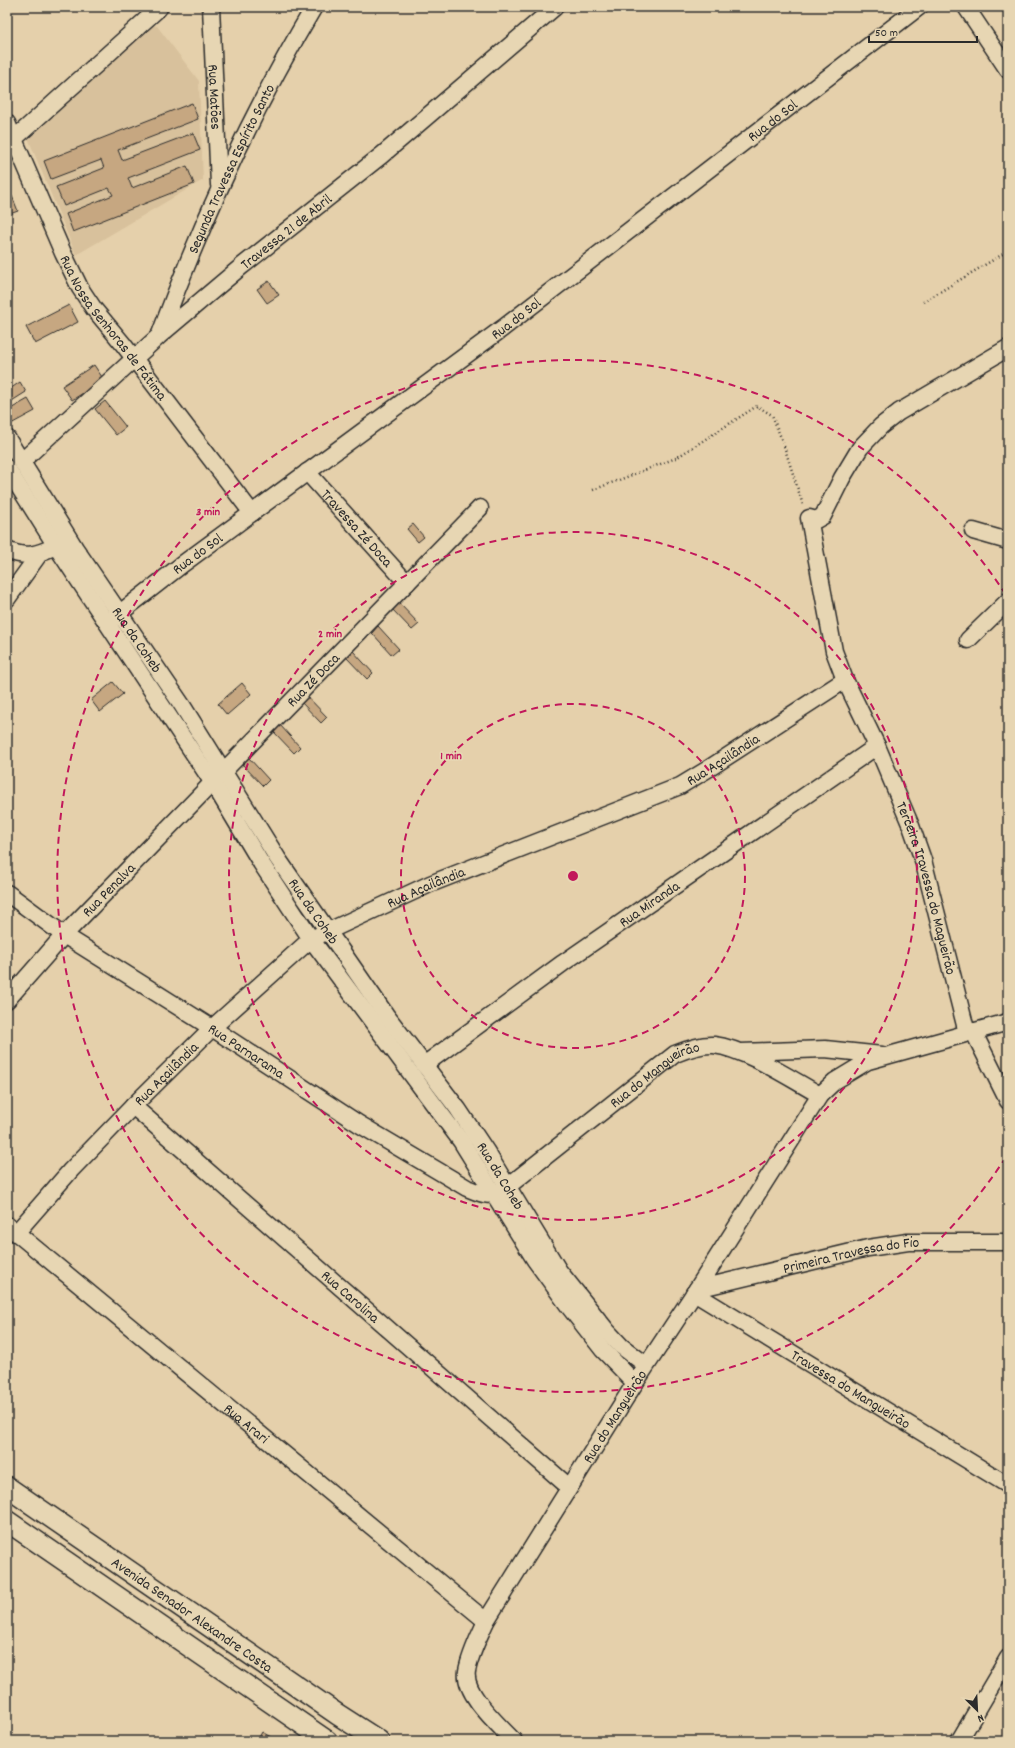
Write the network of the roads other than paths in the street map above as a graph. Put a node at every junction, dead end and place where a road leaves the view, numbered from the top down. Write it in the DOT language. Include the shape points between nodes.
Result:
graph roads {
  1 [pos="211,7"];
  2 [pos="314,7"];
  3 [pos="555,7"];
  4 [pos="919,7"];
  5 [pos="966,7"];
  6 [pos="159,8"];
  7 [pos="1008,70"];
  8 [pos="7,123"];
  9 [pos="14,139"];
  10 [pos="220,186"];
  11 [pos="159,336"];
  12 [pos="1008,348"];
  13 [pos="135,359"];
  14 [pos="7,438"];
  15 [pos="22,461"];
  16 [pos="7,468"];
  17 [pos="307,472"];
  18 [pos="480,508"];
  19 [pos="252,513"];
  20 [pos="973,531"];
  21 [pos="1008,541"];
  22 [pos="63,543"];
  23 [pos="7,550"];
  24 [pos="40,553"];
  25 [pos="407,583"];
  26 [pos="7,599"];
  27 [pos="1008,601"];
  28 [pos="113,618"];
  29 [pos="968,640"];
  30 [pos="844,680"];
  31 [pos="877,746"];
  32 [pos="223,770"];
  33 [pos="213,783"];
  34 [pos="7,893"];
  35 [pos="328,932"];
  36 [pos="64,935"];
  37 [pos="311,939"];
  38 [pos="7,1000"];
  39 [pos="1008,1022"];
  40 [pos="212,1028"];
  41 [pos="970,1032"];
  42 [pos="740,1052"];
  43 [pos="889,1056"];
  44 [pos="424,1065"];
  45 [pos="820,1095"];
  46 [pos="1008,1101"];
  47 [pos="133,1106"];
  48 [pos="507,1187"];
  49 [pos="494,1195"];
  50 [pos="12,1229"];
  51 [pos="1008,1242"];
  52 [pos="696,1291"];
  53 [pos="646,1365"];
  54 [pos="635,1383"];
  55 [pos="1008,1485"];
  56 [pos="7,1487"];
  57 [pos="569,1487"];
  58 [pos="7,1521"];
  59 [pos="486,1621"];
  60 [pos="1008,1658"];
  61 [pos="282,1676"];
  62 [pos="266,1699"];
  63 [pos="327,1741"];
  64 [pos="379,1741"];
  65 [pos="514,1741"];
  66 [pos="959,1741"];
  1 -- 10 [label="street, Rua Matões"];
  2 -- 10 [label="street, Segunda Travessa Espírito Santo" via="286,53"];
  3 -- 11 [label="street, Travessa 21 de Abril" via="382,155 242,266"];
  4 -- 17 [label="street, Rua do Sol" via="503,328"];
  5 -- 7 [label="street"];
  6 -- 9 [label="street"];
  8 -- 9 [label="street, Rua Nossa Senhoras de Fátima"];
  9 -- 13 [label="street, Rua Nossa Senhoras de Fátima" via="62,253 80,288 94,310"];
  10 -- 11 [label="street, Segunda Travessa Espírito Santo"];
  11 -- 13 [label="street, Travessa 21 de Abril"];
  12 -- 30 [label="street" via="881,426 860,448 822,516 816,520 809,518 834,651"];
  13 -- 15 [label="street, Travessa 21 de Abril"];
  13 -- 19 [label="street, Rua Nossa Senhoras de Fátima"];
  14 -- 15 [label="street, Rua da Coheb"];
  15 -- 22 [label="street, Rua da Coheb"];
  16 -- 22 [label="street, Rua da Coheb"];
  17 -- 19 [label="street, Rua do Sol"];
  17 -- 25 [label="street, Travessa Zé Doca"];
  18 -- 25 [label="street, Rua Zé Doca"];
  19 -- 28 [label="street, Rua do Sol"];
  20 -- 21 [label="street"];
  22 -- 24 [label="street"];
  22 -- 28 [label="street, Rua da Coheb"];
  23 -- 24 [label="street" via="31,556"];
  24 -- 26 [label="street"];
  25 -- 32 [label="street, Rua Zé Doca"];
  27 -- 29 [label="street"];
  28 -- 32 [label="street, Rua da Coheb" via="182,705"];
  28 -- 33 [label="street, Rua da Coheb"];
  30 -- 31 [label="street"];
  30 -- 35 [label="street, Rua Açailândia" via="680,786 430,884"];
  31 -- 41 [label="street, Terceira Travessa do Magueirão" via="912,826"];
  31 -- 44 [label="street, Rua Miranda" via="563,963"];
  32 -- 33 [label="street, Rua Zé Doca"];
  32 -- 35 [label="street, Rua da Coheb"];
  33 -- 36 [label="street, Rua Penalva"];
  33 -- 37 [label="street, Rua da Coheb"];
  34 -- 36 [label="street, Rua Parnarama"];
  35 -- 37 [label="street, Rua Açailândia"];
  35 -- 44 [label="street, Rua da Coheb"];
  36 -- 38 [label="street, Rua Penalva"];
  36 -- 40 [label="street, Rua Parnarama"];
  37 -- 40 [label="street, Rua Açailândia"];
  37 -- 49 [label="street, Rua da Coheb" via="461,1142"];
  39 -- 41 [label="street, Rua do Mangueirão"];
  40 -- 47 [label="street, Rua Açailândia"];
  40 -- 49 [label="street, Rua Parnarama" via="433,1169 467,1188"];
  41 -- 43 [label="street, Rua do Mangueirão"];
  41 -- 46 [label="street, Terceira Travessa do Magueirão"];
  42 -- 43 [label="street" via="825,1049"];
  42 -- 45 [label="street, Rua do Mangueirão"];
  42 -- 48 [label="street, Rua do Mangueirão" via="713,1045 691,1047 676,1054"];
  43 -- 45 [label="street, Rua do Mangueirão" via="868,1061 852,1070"];
  44 -- 48 [label="street, Rua da Coheb" via="458,1109"];
  45 -- 52 [label="street, Rua do Mangueirão"];
  47 -- 50 [label="street, Rua Açailândia"];
  47 -- 57 [label="street, Rua Carolina"];
  48 -- 49 [label="street, Rua do Mangueirão"];
  48 -- 53 [label="street, Rua da Coheb" via="564,1276 621,1346"];
  49 -- 54 [label="street, Rua da Coheb" via="535,1260 587,1330"];
  50 -- 59 [label="street, Rua Arari"];
  51 -- 52 [label="street, Primeira Travessa do Fio" via="908,1242 868,1248"];
  52 -- 53 [label="street, Rua do Mangueirão"];
  52 -- 55 [label="street, Travessa do Mangueirão"];
  53 -- 54 [label="street, Rua do Mangueirão"];
  54 -- 57 [label="street, Rua do Mangueirão"];
  56 -- 61 [label="main road, Avenida Senador Alexandre Costa"];
  57 -- 59 [label="street, Rua do Mangueirão"];
  58 -- 62 [label="main road, Avenida Senador Alexandre Costa"];
  59 -- 65 [label="street, Rua do Mangueirão" via="470,1660 467,1672 469,1685 476,1698"];
  60 -- 66 [label="street"];
  61 -- 62 [label="main road"];
  61 -- 64 [label="main road, Avenida Senador Alexandre Costa"];
  62 -- 63 [label="main road, Avenida Senador Alexandre Costa"];
}
